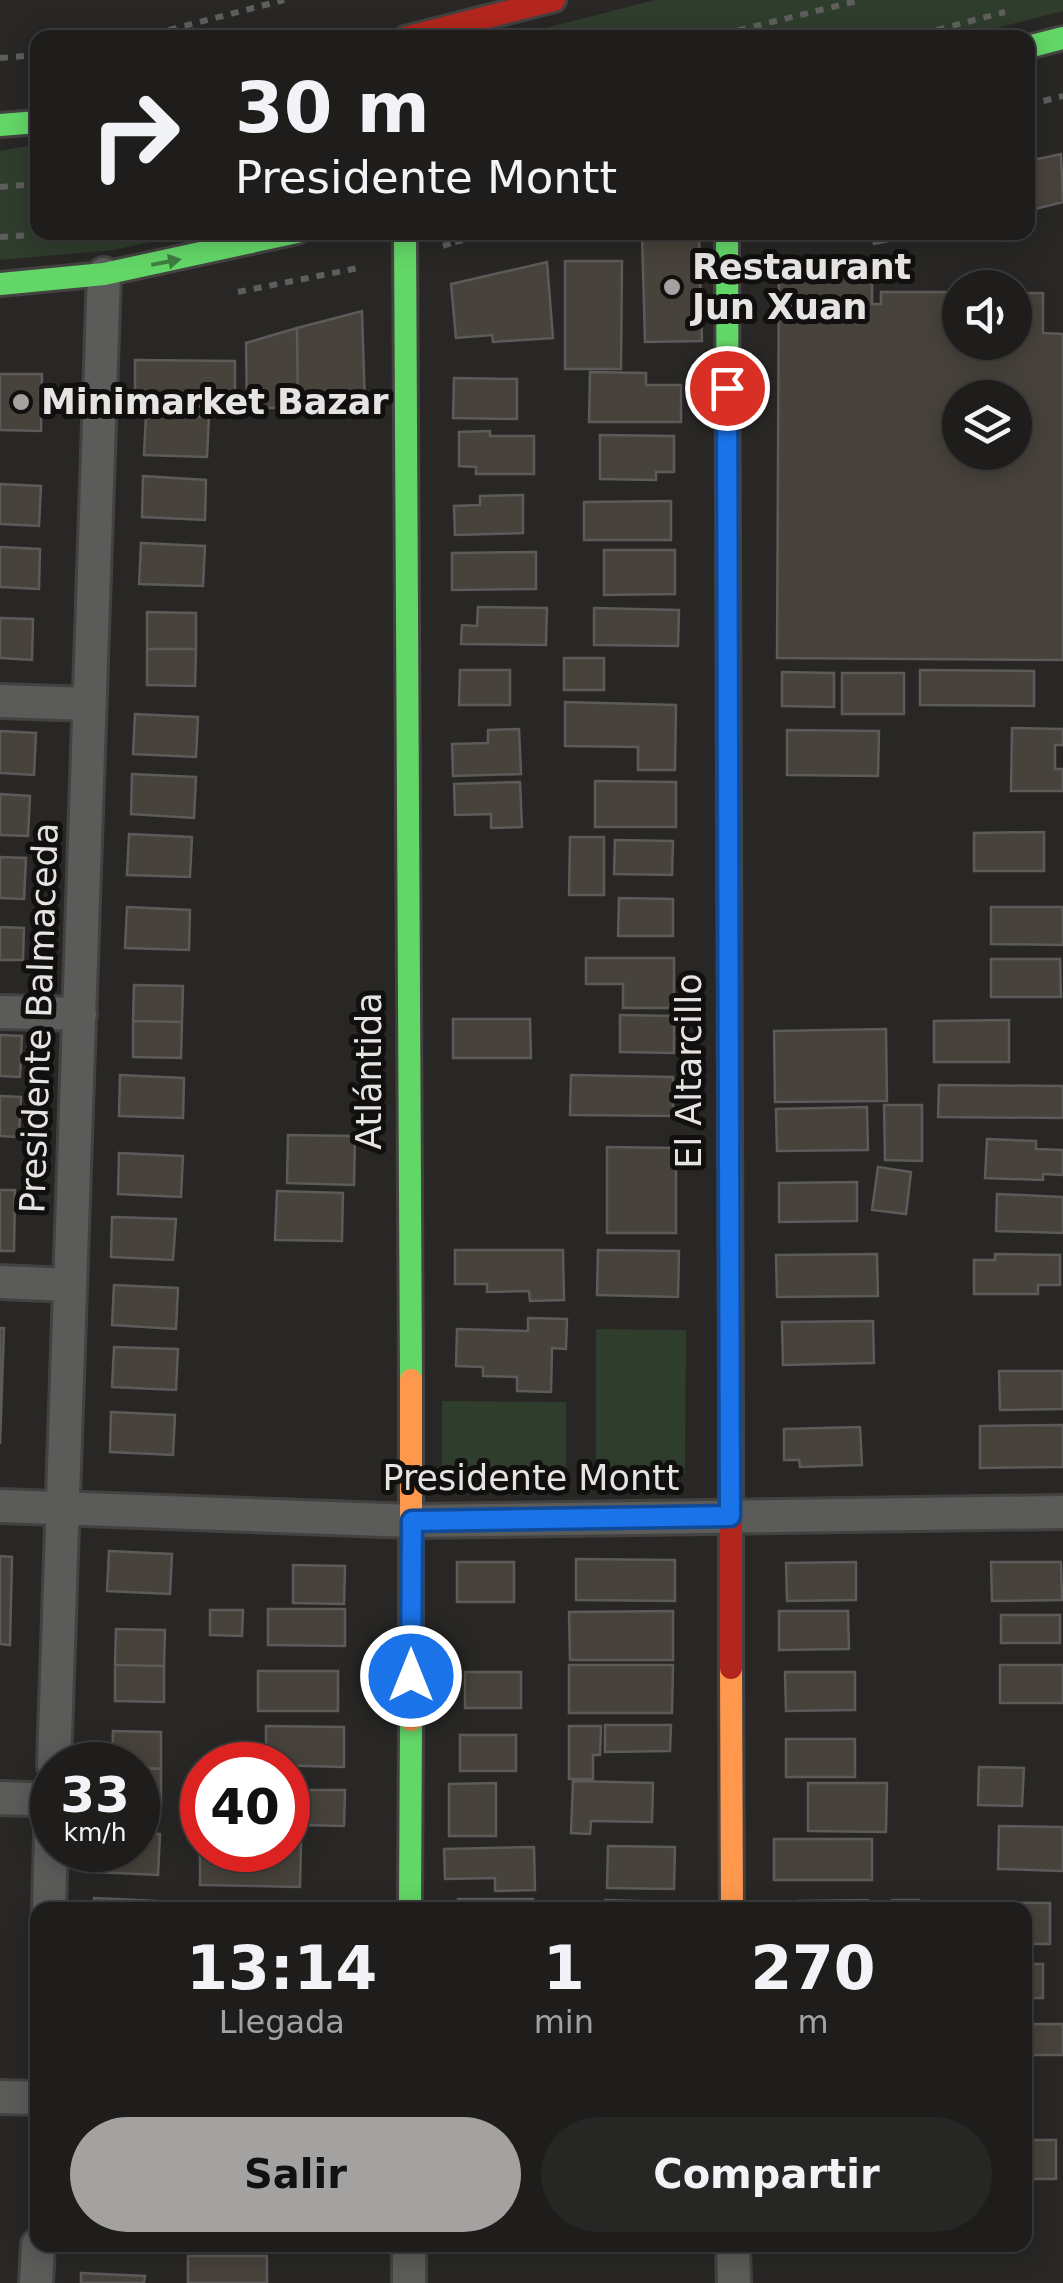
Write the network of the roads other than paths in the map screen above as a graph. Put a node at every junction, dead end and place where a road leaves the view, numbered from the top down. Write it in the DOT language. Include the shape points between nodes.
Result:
graph roads {
  1 [pos="554,0"];
  2 [pos="436,30"];
  3 [pos="1063,38"];
  4 [pos="1035,45"];
  5 [pos="30,123"];
  6 [pos="0,125"];
  7 [pos="260,240"];
  8 [pos="405,240"];
  9 [pos="727,240"];
  10 [pos="104,274"];
  11 [pos="0,284"];
  12 [pos="0,701"];
  13 [pos="90,704"];
  14 [pos="0,1012"];
  15 [pos="80,1014"];
  16 [pos="0,1282"];
  17 [pos="70,1285"];
  18 [pos="0,1506"];
  19 [pos="63,1508"];
  20 [pos="1063,1512"];
  21 [pos="730,1516"];
  22 [pos="412,1521"];
  23 [pos="55,1742"];
  24 [pos="0,1798"];
  25 [pos="30,1799"];
  26 [pos="50,1872"];
  27 [pos="49,1902"];
  28 [pos="410,1902"];
  29 [pos="732,1902"];
  30 [pos="0,2096"];
  31 [pos="30,2098"];
  32 [pos="38,2252"];
  33 [pos="409,2252"];
  34 [pos="733,2252"];
  35 [pos="36,2283"];
  36 [pos="409,2283"];
  37 [pos="734,2283"];
  1 -- 2 [label="street"];
  3 -- 4 [label="street"];
  5 -- 6 [label="street"];
  10 -- 7 [label="street, one-way"];
  8 -- 22 [label="street, Atlántida"];
  9 -- 21 [label="street, El Altarcillo"];
  10 -- 11 [label="street"];
  10 -- 13 [label="street, Presidente Balmaceda"];
  12 -- 13 [label="street"];
  13 -- 15 [label="street, Presidente Balmaceda"];
  14 -- 15 [label="street"];
  15 -- 17 [label="street, Presidente Balmaceda"];
  16 -- 17 [label="street"];
  17 -- 19 [label="street, Presidente Balmaceda"];
  18 -- 19 [label="street, Presidente Montt"];
  19 -- 22 [label="street, Presidente Montt"];
  19 -- 23 [label="street, Presidente Balmaceda"];
  20 -- 21 [label="street, Presidente Montt"];
  21 -- 22 [label="street, Presidente Montt"];
  21 -- 29 [label="street, El Altarcillo"];
  22 -- 28 [label="street, Atlántida"];
  24 -- 25 [label="street"];
  26 -- 27 [label="street"];
  30 -- 31 [label="street"];
  32 -- 35 [label="street"];
  33 -- 36 [label="street"];
  34 -- 37 [label="street"];
}
